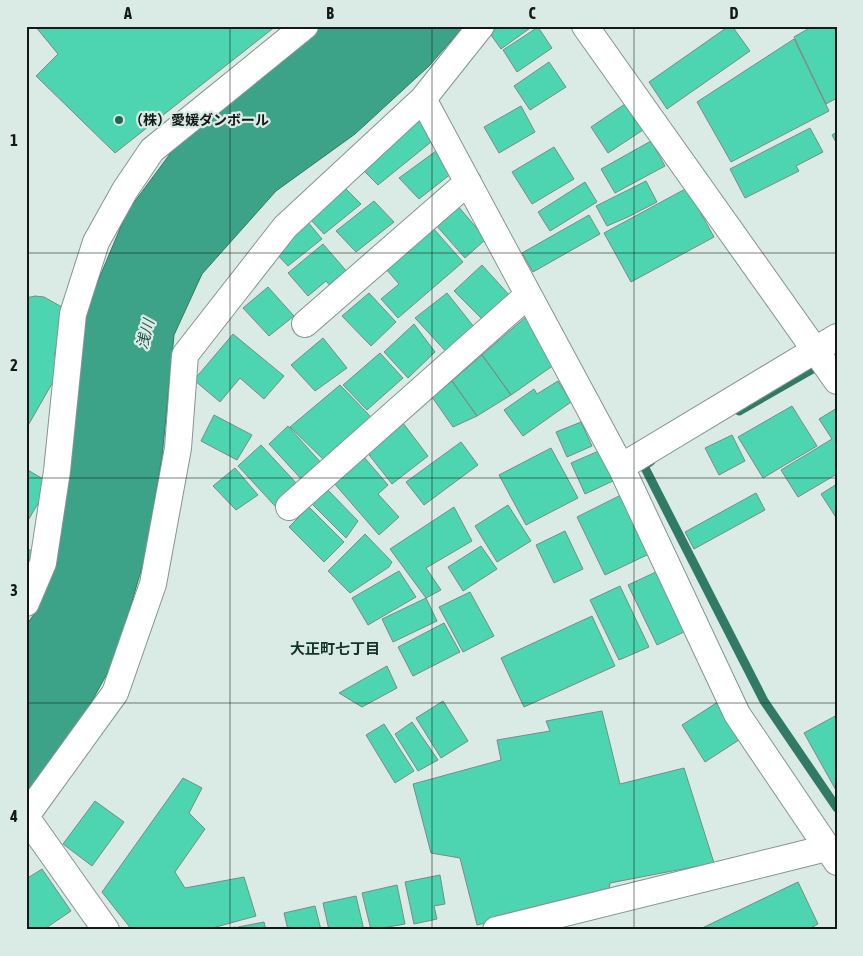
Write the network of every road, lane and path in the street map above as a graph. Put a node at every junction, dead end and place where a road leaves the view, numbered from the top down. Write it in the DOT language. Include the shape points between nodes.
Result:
graph roads {
  1 [pos="305,26"];
  2 [pos="481,26"];
  3 [pos="585,26"];
  4 [pos="423,99"];
  5 [pos="468,182"];
  6 [pos="528,295"];
  7 [pos="306,324"];
  8 [pos="826,343"];
  9 [pos="837,381"];
  10 [pos="621,467"];
  11 [pos="288,507"];
  12 [pos="26,603"];
  13 [pos="26,817"];
  14 [pos="832,855"];
  15 [pos="106,930"];
  16 [pos="496,930"];
  1 -- 12 [label="street" via="152,150 96,242 74,314 57,471 43,563"];
  2 -- 4 [label="street"];
  3 -- 8 [label="street"];
  4 -- 5 [label="street"];
  4 -- 13 [label="street" via="285,227 186,354 178,448 150,593 115,694"];
  5 -- 6 [label="street"];
  5 -- 7 [label="street"];
  6 -- 10 [label="street"];
  6 -- 11 [label="street"];
  8 -- 9 [label="street"];
  8 -- 10 [label="street"];
  10 -- 14 [label="street" via="737,714"];
  13 -- 15 [label="street"];
  14 -- 16 [label="street"];
}
